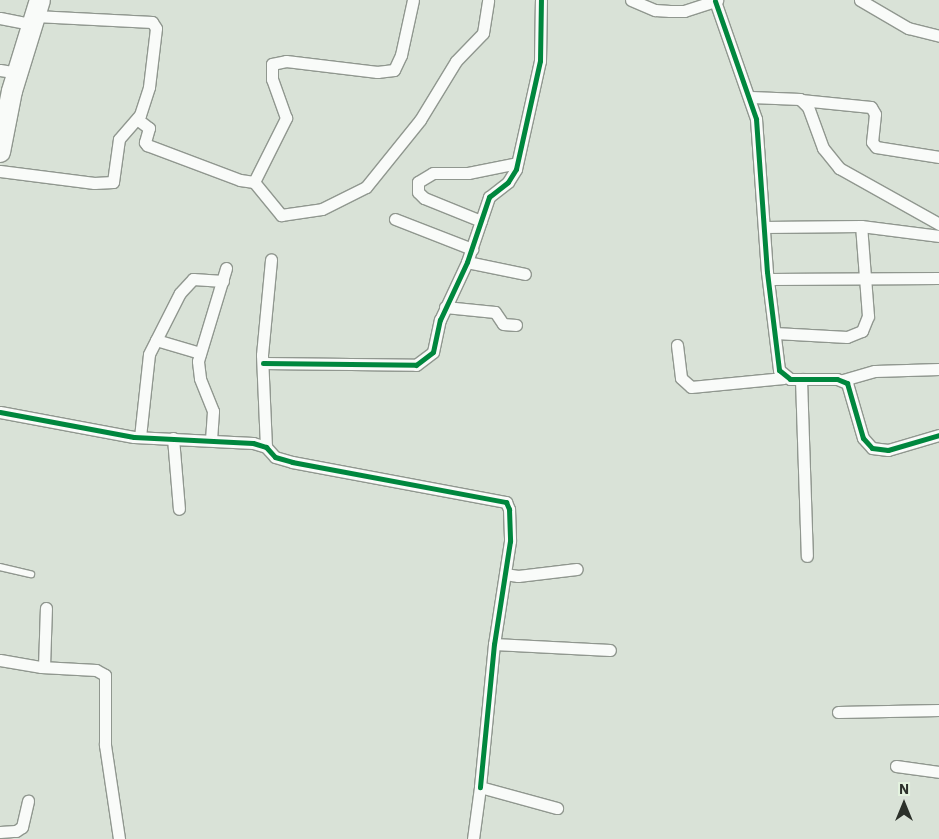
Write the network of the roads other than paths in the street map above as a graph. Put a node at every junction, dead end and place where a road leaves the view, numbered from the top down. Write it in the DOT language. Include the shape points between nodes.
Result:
graph roads {
  1 [pos="413,0"];
  2 [pos="488,0"];
  3 [pos="541,0"];
  4 [pos="630,0"];
  5 [pos="716,0"];
  6 [pos="860,0"];
  7 [pos="35,14"];
  8 [pos="0,18"];
  9 [pos="939,36"];
  10 [pos="9,71"];
  11 [pos="751,98"];
  12 [pos="801,100"];
  13 [pos="137,119"];
  14 [pos="3,123"];
  15 [pos="0,152"];
  16 [pos="939,157"];
  17 [pos="517,163"];
  18 [pos="0,170"];
  19 [pos="254,182"];
  20 [pos="395,219"];
  21 [pos="481,221"];
  22 [pos="939,224"];
  23 [pos="861,226"];
  24 [pos="764,227"];
  25 [pos="939,236"];
  26 [pos="472,249"];
  27 [pos="272,259"];
  28 [pos="467,262"];
  29 [pos="226,268"];
  30 [pos="525,274"];
  31 [pos="865,278"];
  32 [pos="939,278"];
  33 [pos="770,279"];
  34 [pos="223,281"];
  35 [pos="445,307"];
  36 [pos="516,325"];
  37 [pos="775,333"];
  38 [pos="156,340"];
  39 [pos="678,345"];
  40 [pos="200,353"];
  41 [pos="263,363"];
  42 [pos="939,369"];
  43 [pos="784,378"];
  44 [pos="801,379"];
  45 [pos="842,380"];
  46 [pos="0,412"];
  47 [pos="939,435"];
  48 [pos="140,438"];
  49 [pos="173,438"];
  50 [pos="211,440"];
  51 [pos="266,448"];
  52 [pos="179,509"];
  53 [pos="807,556"];
  54 [pos="0,568"];
  55 [pos="577,569"];
  56 [pos="31,574"];
  57 [pos="505,574"];
  58 [pos="46,608"];
  59 [pos="494,644"];
  60 [pos="610,650"];
  61 [pos="0,660"];
  62 [pos="44,667"];
  63 [pos="939,710"];
  64 [pos="838,712"];
  65 [pos="896,766"];
  66 [pos="939,772"];
  67 [pos="480,787"];
  68 [pos="28,801"];
  69 [pos="557,808"];
  70 [pos="0,832"];
  71 [pos="119,839"];
  72 [pos="473,839"];
  1 -- 19 [label="street" via="403,47 394,70 377,72 286,61 272,64 272,78 286,118"];
  2 -- 19 [label="street" via="483,33 456,61 420,120 366,186 322,209 287,215 278,212"];
  3 -- 17 [label="street" via="540,61"];
  4 -- 5 [label="street" via="654,10 670,12 684,11"];
  5 -- 11 [label="street"];
  6 -- 9 [label="street" via="908,28"];
  7 -- 8 [label="street"];
  7 -- 10 [label="highway"];
  7 -- 13 [label="street" via="155,24 153,70 144,106"];
  10 -- 14 [label="highway"];
  11 -- 12 [label="street" via="793,97"];
  11 -- 24 [label="street" via="756,119"];
  12 -- 16 [label="street" via="870,107 875,114 872,142 876,146"];
  12 -- 22 [label="street" via="808,107 823,148 839,168"];
  13 -- 18 [label="street" via="119,139 113,182 94,183"];
  13 -- 19 [label="street" via="148,128 147,145 240,180"];
  14 -- 15 [label="highway"];
  17 -- 21 [label="street" via="513,176 488,197"];
  17 -- 21 [label="street" via="468,173 433,173 418,182 418,192 424,198"];
  20 -- 26 [label="street"];
  21 -- 26 [label="street"];
  23 -- 24 [label="street"];
  23 -- 25 [label="street"];
  23 -- 31 [label="street"];
  24 -- 33 [label="street"];
  26 -- 28 [label="street"];
  27 -- 41 [label="street"];
  28 -- 30 [label="street"];
  28 -- 35 [label="street"];
  29 -- 34 [label="street"];
  31 -- 32 [label="street"];
  31 -- 33 [label="street"];
  31 -- 37 [label="street" via="868,316 862,331 847,337"];
  33 -- 37 [label="street"];
  34 -- 38 [label="street" via="200,278 188,281"];
  34 -- 40 [label="street"];
  35 -- 36 [label="street" via="496,312 504,324"];
  35 -- 41 [label="street" via="433,352 416,365"];
  37 -- 43 [label="street" via="777,362"];
  38 -- 40 [label="street"];
  38 -- 48 [label="street" via="146,369"];
  39 -- 43 [label="street" via="682,378 691,387"];
  40 -- 50 [label="street" via="200,378 213,411"];
  41 -- 51 [label="street"];
  42 -- 45 [label="street" via="875,371"];
  43 -- 44 [label="street"];
  44 -- 45 [label="street"];
  44 -- 53 [label="street"];
  45 -- 47 [label="street" via="850,391 862,438 872,448 888,450"];
  46 -- 48 [label="street" via="98,433"];
  48 -- 49 [label="street"];
  49 -- 50 [label="street"];
  49 -- 52 [label="street"];
  50 -- 51 [label="street" via="253,443"];
  51 -- 57 [label="street" via="275,457 301,464 506,502 510,516"];
  54 -- 56 [label="lane"];
  55 -- 57 [label="street" via="518,576"];
  57 -- 59 [label="street"];
  58 -- 62 [label="street"];
  59 -- 60 [label="street"];
  59 -- 67 [label="street"];
  61 -- 62 [label="street"];
  62 -- 71 [label="street" via="96,670 105,675 105,744"];
  63 -- 64 [label="street"];
  65 -- 66 [label="street"];
  67 -- 69 [label="street"];
  67 -- 72 [label="street"];
  68 -- 70 [label="street" via="22,826 16,831"];
}
